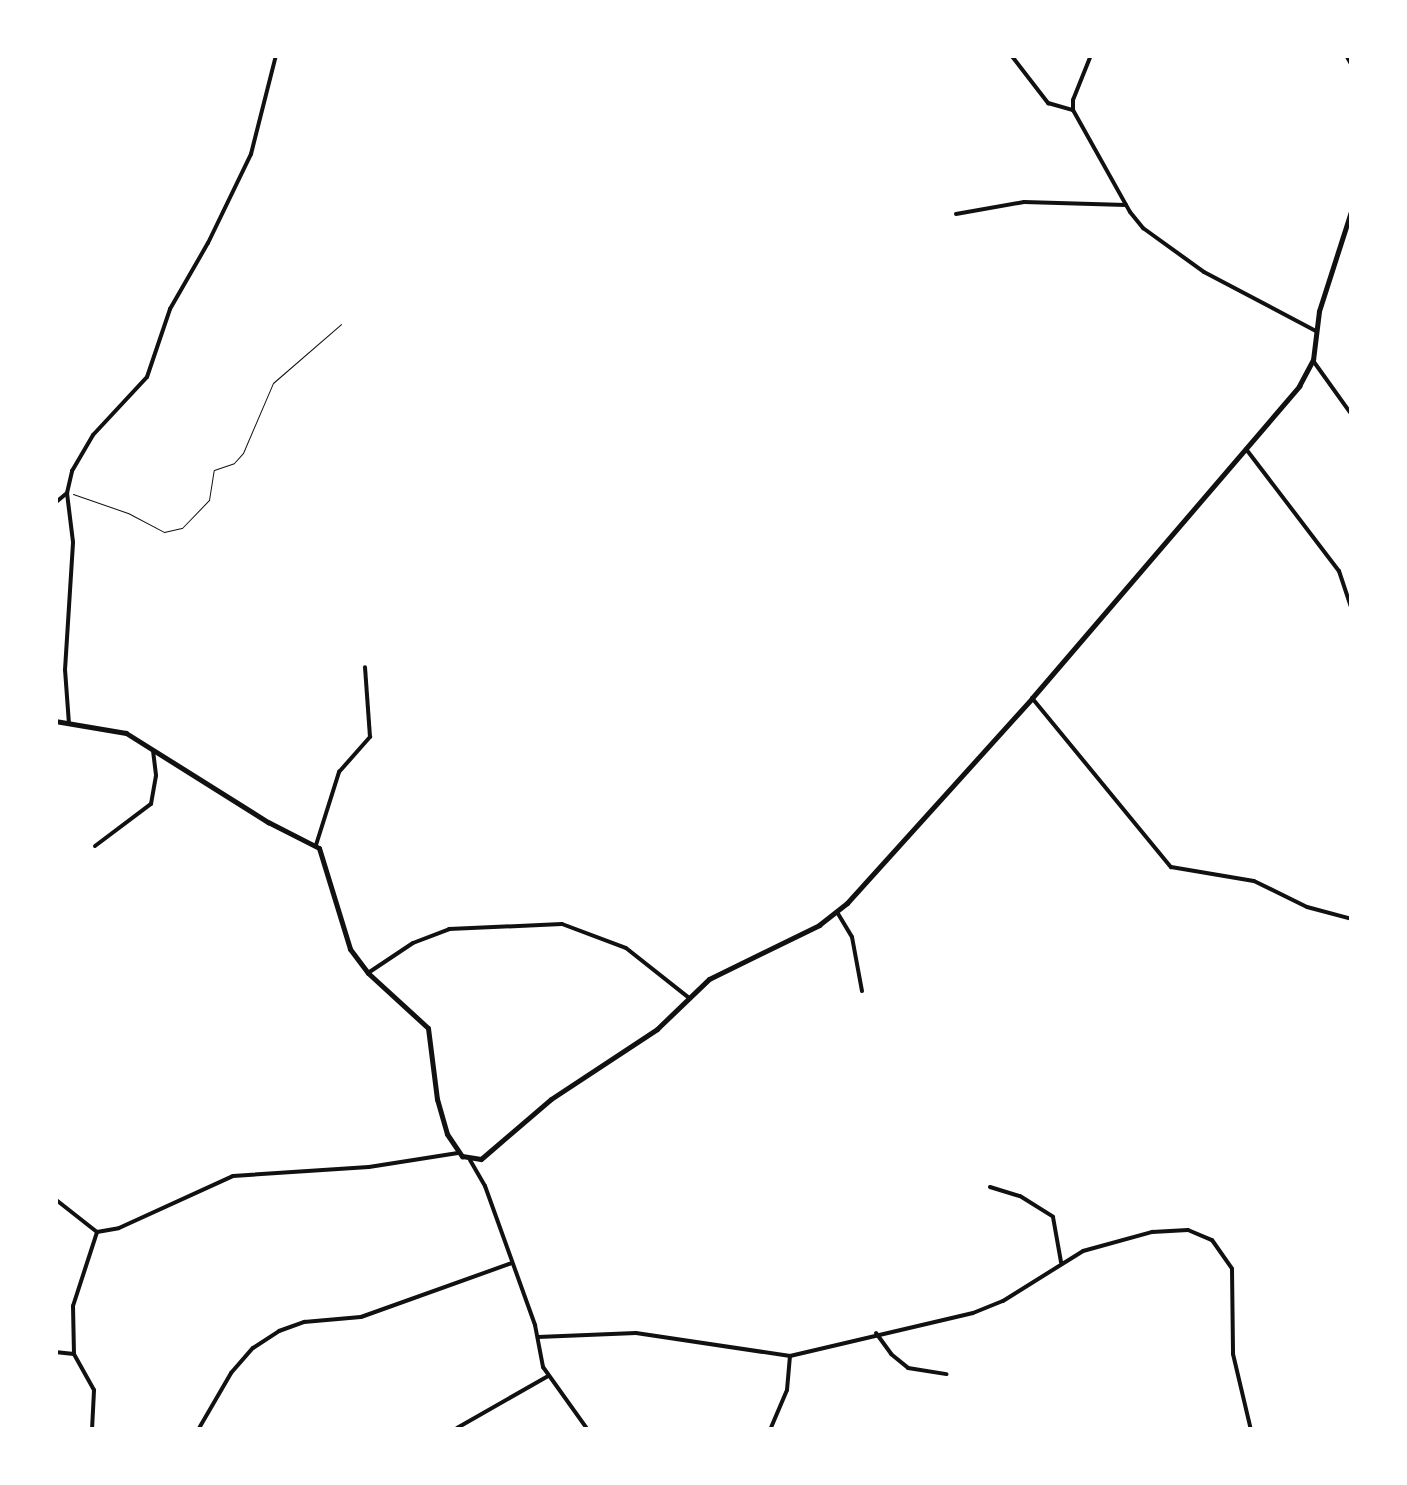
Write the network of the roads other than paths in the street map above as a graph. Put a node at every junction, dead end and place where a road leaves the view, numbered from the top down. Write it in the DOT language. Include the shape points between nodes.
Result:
graph roads {
  1 [pos="276,55"];
  2 [pos="1010,55"];
  3 [pos="1092,55"];
  4 [pos="1346,55"];
  5 [pos="1352,66"];
  6 [pos="1073,110"];
  7 [pos="1126,205"];
  8 [pos="1352,208"];
  9 [pos="956,214"];
  10 [pos="1316,330"];
  11 [pos="1313,360"];
  12 [pos="1352,415"];
  13 [pos="1246,448"];
  14 [pos="67,493"];
  15 [pos="55,503"];
  16 [pos="1352,610"];
  17 [pos="366,667"];
  18 [pos="1032,698"];
  19 [pos="55,722"];
  20 [pos="68,724"];
  21 [pos="152,748"];
  22 [pos="316,845"];
  23 [pos="95,846"];
  24 [pos="838,912"];
  25 [pos="1352,918"];
  26 [pos="368,972"];
  27 [pos="862,991"];
  28 [pos="689,998"];
  29 [pos="458,1153"];
  30 [pos="470,1160"];
  31 [pos="990,1186"];
  32 [pos="55,1199"];
  33 [pos="97,1232"];
  34 [pos="1061,1262"];
  35 [pos="512,1263"];
  36 [pos="876,1333"];
  37 [pos="538,1337"];
  38 [pos="55,1352"];
  39 [pos="74,1354"];
  40 [pos="790,1356"];
  41 [pos="947,1374"];
  42 [pos="548,1376"];
  43 [pos="457,1428"];
  44 [pos="92,1430"];
  45 [pos="198,1430"];
  46 [pos="588,1430"];
  47 [pos="770,1430"];
  48 [pos="1251,1430"];
  1 -- 14 [label="street" via="251,154 160,331 147,377 80,454"];
  2 -- 6 [label="street" via="1048,102"];
  3 -- 6 [label="street"];
  4 -- 5 [label="street"];
  6 -- 7 [label="street"];
  7 -- 9 [label="street" via="1024,202"];
  7 -- 10 [label="street" via="1143,228 1204,272"];
  8 -- 10 [label="main road"];
  10 -- 11 [label="main road"];
  11 -- 12 [label="street"];
  11 -- 13 [label="main road"];
  13 -- 16 [label="street" via="1339,571"];
  13 -- 18 [label="main road"];
  14 -- 15 [label="street"];
  14 -- 20 [label="street" via="73,542"];
  17 -- 22 [label="street" via="370,737 339,772"];
  18 -- 24 [label="main road"];
  18 -- 25 [label="street" via="1171,866 1254,881 1306,907"];
  19 -- 20 [label="main road"];
  20 -- 21 [label="main road" via="117,730"];
  21 -- 22 [label="main road"];
  21 -- 23 [label="street" via="151,804"];
  22 -- 26 [label="main road" via="346,940"];
  24 -- 27 [label="street" via="852,937"];
  24 -- 28 [label="main road" via="715,975"];
  26 -- 28 [label="street" via="413,942 449,929 562,924 626,948"];
  26 -- 29 [label="main road" via="431,1033 439,1110"];
  28 -- 30 [label="main road" via="488,1155"];
  29 -- 30 [label="main road"];
  29 -- 33 [label="street" via="369,1168 233,1176"];
  30 -- 35 [label="street"];
  31 -- 34 [label="street" via="1053,1217"];
  32 -- 33 [label="street"];
  33 -- 39 [label="street" via="74,1296"];
  34 -- 36 [label="street" via="993,1306"];
  34 -- 48 [label="street" via="1162,1230 1188,1230 1212,1240 1232,1269 1233,1354"];
  35 -- 37 [label="street"];
  35 -- 45 [label="street" via="361,1317 279,1331 231,1373"];
  36 -- 40 [label="street"];
  36 -- 41 [label="street" via="908,1368"];
  37 -- 40 [label="street" via="636,1334"];
  37 -- 42 [label="street"];
  38 -- 39 [label="street"];
  39 -- 44 [label="street" via="94,1390"];
  40 -- 47 [label="street" via="787,1390"];
  42 -- 43 [label="street"];
  42 -- 46 [label="street"];
}
